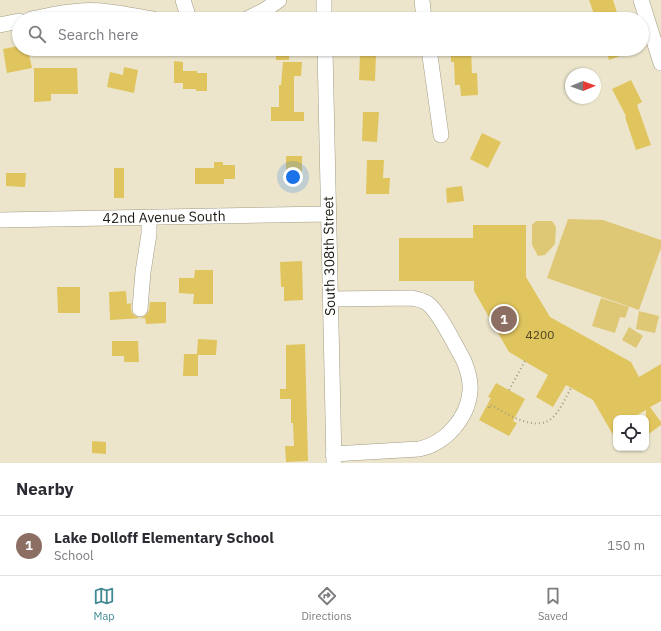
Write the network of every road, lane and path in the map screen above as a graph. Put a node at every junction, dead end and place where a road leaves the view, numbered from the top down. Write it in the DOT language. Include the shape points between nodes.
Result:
graph roads {
  1 [pos="183,0"];
  2 [pos="279,0"];
  3 [pos="324,0"];
  4 [pos="422,0"];
  5 [pos="641,0"];
  6 [pos="68,12"];
  7 [pos="110,12"];
  8 [pos="187,12"];
  9 [pos="261,12"];
  10 [pos="324,12"];
  11 [pos="423,12"];
  12 [pos="645,12"];
  13 [pos="12,22"];
  14 [pos="0,25"];
  15 [pos="649,25"];
  16 [pos="325,56"];
  17 [pos="430,56"];
  18 [pos="661,63"];
  19 [pos="441,136"];
  20 [pos="328,214"];
  21 [pos="149,217"];
  22 [pos="0,220"];
  23 [pos="330,299"];
  24 [pos="140,308"];
  25 [pos="524,361"];
  26 [pos="571,388"];
  27 [pos="508,390"];
  28 [pos="489,408"];
  29 [pos="334,458"];
  1 -- 8 [label="street"];
  2 -- 9 [label="street"];
  3 -- 10 [label="street"];
  4 -- 11 [label="street"];
  5 -- 12 [label="street"];
  6 -- 7 [label="street"];
  13 -- 14 [label="street"];
  15 -- 18 [label="street"];
  16 -- 20 [label="street, South 308th Street"];
  17 -- 19 [label="street"];
  20 -- 21 [label="street, 42nd Avenue South"];
  20 -- 23 [label="street, South 308th Street"];
  21 -- 22 [label="street, 42nd Avenue South"];
  21 -- 24 [label="street"];
  23 -- 29 [label="street, South 308th Street"];
  23 -- 29 [label="street" via="412,298 427,303 438,316 464,361 470,384 468,403 461,418 449,433 431,446"];
  25 -- 27 [label="path"];
  26 -- 28 [label="path" via="556,414 535,424 526,423 490,405"];
}
